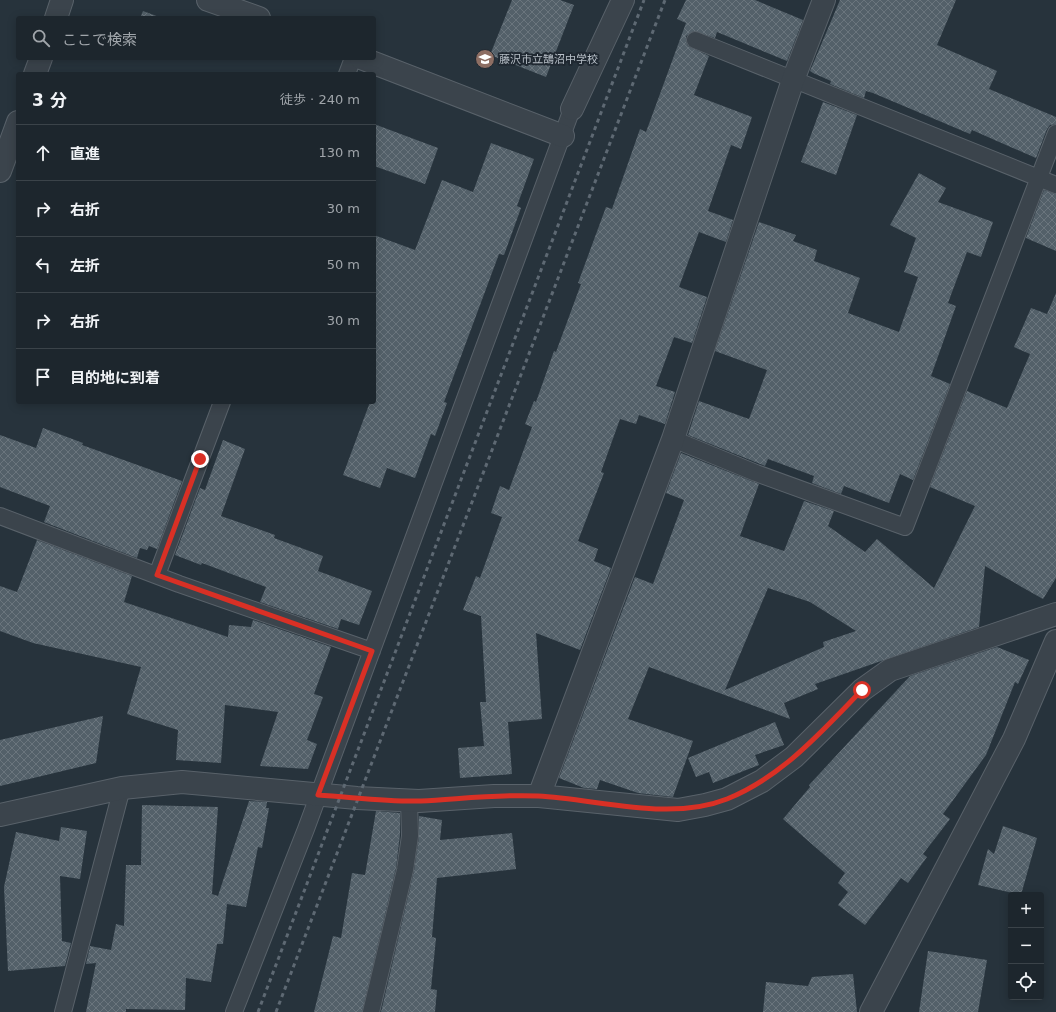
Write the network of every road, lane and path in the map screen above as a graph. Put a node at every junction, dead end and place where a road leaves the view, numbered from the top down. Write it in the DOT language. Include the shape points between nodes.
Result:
graph roads {
  1 [pos="62,0"];
  2 [pos="208,0"];
  3 [pos="624,0"];
  4 [pos="824,0"];
  5 [pos="57,16"];
  6 [pos="253,16"];
  7 [pos="695,40"];
  8 [pos="40,60"];
  9 [pos="352,60"];
  10 [pos="366,60"];
  11 [pos="36,72"];
  12 [pos="348,72"];
  13 [pos="793,80"];
  14 [pos="572,109"];
  15 [pos="16,127"];
  16 [pos="1056,133"];
  17 [pos="563,136"];
  18 [pos="0,171"];
  19 [pos="1039,179"];
  20 [pos="1056,185"];
  21 [pos="221,404"];
  22 [pos="672,439"];
  23 [pos="0,516"];
  24 [pos="157,575"];
  25 [pos="1056,614"];
  26 [pos="1056,642"];
  27 [pos="372,651"];
  28 [pos="122,788"];
  29 [pos="318,795"];
  30 [pos="539,796"];
  31 [pos="409,800"];
  32 [pos="0,815"];
  33 [pos="64,1012"];
  34 [pos="234,1012"];
  35 [pos="371,1012"];
  36 [pos="871,1012"];
  1 -- 5 [label="street"];
  2 -- 6 [label="street"];
  3 -- 14 [label="street"];
  4 -- 13 [label="street"];
  7 -- 13 [label="lane"];
  8 -- 11 [label="street"];
  9 -- 12 [label="lane"];
  10 -- 17 [label="street"];
  13 -- 19 [label="lane"];
  13 -- 22 [label="street"];
  14 -- 17 [label="lane"];
  15 -- 18 [label="street"];
  16 -- 19 [label="lane"];
  17 -- 27 [label="lane"];
  19 -- 20 [label="lane"];
  19 -- 22 [label="lane" via="905,526 756,473"];
  21 -- 24 [label="lane"];
  22 -- 30 [label="street"];
  23 -- 24 [label="lane"];
  24 -- 27 [label="lane"];
  25 -- 30 [label="street" via="890,670 862,690 794,757 762,781 727,799 678,810"];
  26 -- 36 [label="street" via="1014,739"];
  27 -- 29 [label="lane"];
  28 -- 29 [label="street" via="182,782"];
  28 -- 32 [label="street"];
  28 -- 33 [label="lane"];
  29 -- 31 [label="street"];
  29 -- 34 [label="lane"];
  30 -- 31 [label="street"];
  31 -- 35 [label="lane" via="410,836 405,870"];
}
